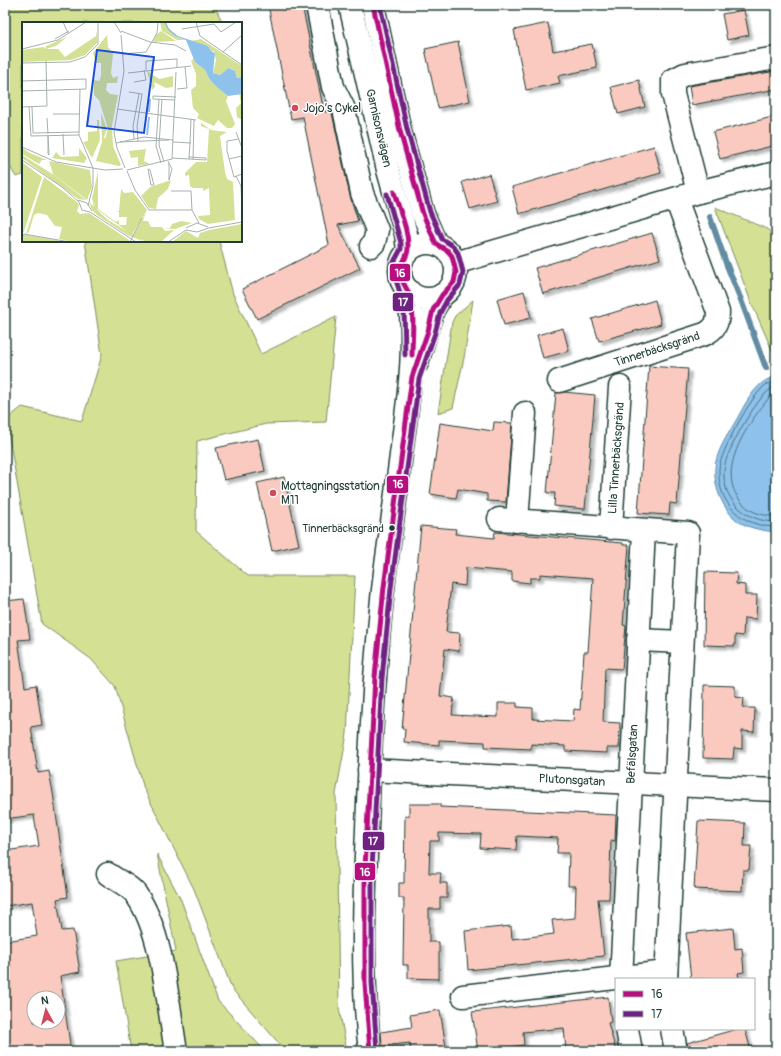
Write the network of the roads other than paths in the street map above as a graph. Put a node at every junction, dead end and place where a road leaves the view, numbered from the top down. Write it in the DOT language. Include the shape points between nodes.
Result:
graph roads {
  1 [pos="378,6"];
  2 [pos="351,8"];
  3 [pos="319,11"];
  4 [pos="776,58"];
  5 [pos="776,173"];
  6 [pos="698,192"];
  7 [pos="676,199"];
  8 [pos="436,244"];
  9 [pos="371,246"];
  10 [pos="408,251"];
  11 [pos="455,263"];
  12 [pos="408,290"];
  13 [pos="442,295"];
  14 [pos="412,377"];
  15 [pos="559,381"];
  16 [pos="620,387"];
  17 [pos="525,413"];
  18 [pos="611,528"];
  19 [pos="644,531"];
  20 [pos="638,640"];
  21 [pos="682,642"];
  22 [pos="369,770"];
  23 [pos="630,783"];
  24 [pos="676,785"];
  25 [pos="776,790"];
  26 [pos="108,874"];
  27 [pos="666,975"];
  28 [pos="621,978"];
  29 [pos="615,979"];
  30 [pos="463,996"];
  31 [pos="627,1030"];
  32 [pos="672,1030"];
  33 [pos="176,1051"];
  34 [pos="370,1051"];
  35 [pos="631,1051"];
  36 [pos="676,1051"];
  1 -- 2 [label="street"];
  1 -- 8 [label="street, Garnisonsvägen" via="400,131 423,214"];
  2 -- 3 [label="street"];
  2 -- 10 [label="street, Garnisonsvägen"];
  3 -- 9 [label="street" via="333,87 344,108 362,193 377,230 374,244"];
  4 -- 6 [label="street" via="685,74 673,80 674,94"];
  5 -- 6 [label="street"];
  6 -- 7 [label="street"];
  7 -- 11 [label="street"];
  7 -- 15 [label="street, Tinnerbäcksgränd" via="718,312 717,324 705,334"];
  8 -- 10 [label="street" via="421,243"];
  8 -- 11 [label="street" via="448,251"];
  10 -- 12 [label="street" via="400,264 401,279"];
  11 -- 13 [label="street" via="454,282"];
  12 -- 13 [label="street" via="421,298"];
  12 -- 14 [label="street" via="411,305"];
  13 -- 14 [label="street" via="433,310"];
  14 -- 22 [label="street" via="384,587"];
  16 -- 18 [label="street, Lilla Tinnerbäcksgränd"];
  17 -- 18 [label="street, Lilla Tinnerbäcksgränd" via="508,520"];
  18 -- 19 [label="street, Lilla Tinnerbäcksgränd"];
  19 -- 20 [label="street, Befälsgatan"];
  19 -- 21 [label="street, Lilla Tinnerbäcksgränd" via="688,533"];
  20 -- 21 [label="street"];
  20 -- 23 [label="street, Befälsgatan"];
  21 -- 24 [label="street"];
  22 -- 23 [label="street, Plutonsgatan"];
  22 -- 34 [label="street" via="365,983"];
  23 -- 24 [label="street, Plutonsgatan"];
  23 -- 28 [label="street, Befälsgatan"];
  24 -- 25 [label="street, Plutonsgatan"];
  24 -- 27 [label="street"];
  26 -- 33 [label="street" via="137,895 152,926"];
  27 -- 28 [label="street"];
  29 -- 30 [label="street"];
  31 -- 35 [label="street"];
  32 -- 36 [label="street"];
}
